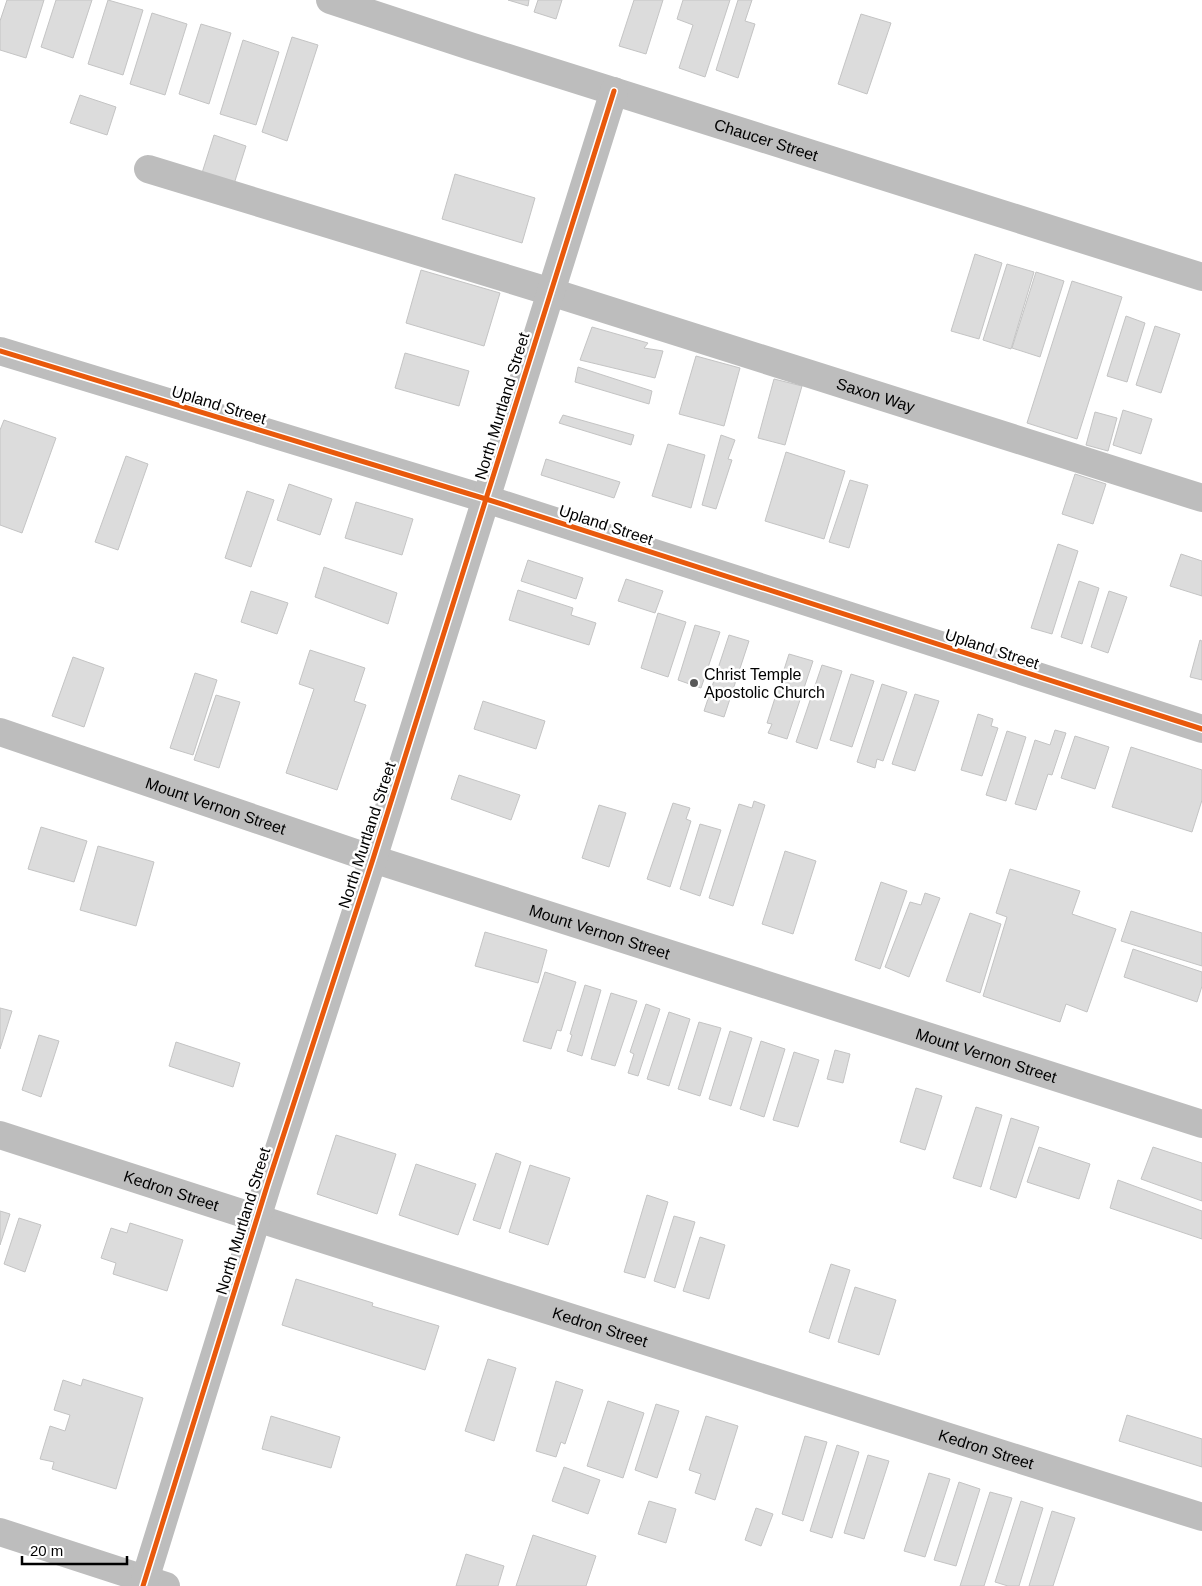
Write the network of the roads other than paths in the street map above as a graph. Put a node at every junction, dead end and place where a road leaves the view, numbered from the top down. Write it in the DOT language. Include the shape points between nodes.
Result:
graph roads {
  1 [pos="330,0"];
  2 [pos="614,91"];
  3 [pos="148,169"];
  4 [pos="1202,277"];
  5 [pos="551,292"];
  6 [pos="0,351"];
  7 [pos="1202,498"];
  8 [pos="486,499"];
  9 [pos="1202,729"];
  10 [pos="0,732"];
  11 [pos="373,859"];
  12 [pos="1202,1124"];
  13 [pos="0,1135"];
  14 [pos="257,1218"];
  15 [pos="1202,1517"];
  16 [pos="0,1532"];
  17 [pos="151,1584"];
  1 -- 2 [label="street, Chaucer Street"];
  2 -- 4 [label="street, Chaucer Street"];
  2 -- 5 [label="street, North Murtland Street"];
  3 -- 5 [label="street, Saxon Way"];
  5 -- 7 [label="street, Saxon Way"];
  5 -- 8 [label="street, North Murtland Street"];
  6 -- 8 [label="street, Upland Street"];
  8 -- 9 [label="street, Upland Street"];
  8 -- 11 [label="street, North Murtland Street"];
  10 -- 11 [label="street, Mount Vernon Street"];
  11 -- 12 [label="street, Mount Vernon Street"];
  11 -- 14 [label="street, North Murtland Street"];
  13 -- 14 [label="street, Kedron Street"];
  14 -- 15 [label="street, Kedron Street"];
  14 -- 17 [label="street, North Murtland Street"];
  16 -- 17 [label="street"];
}
